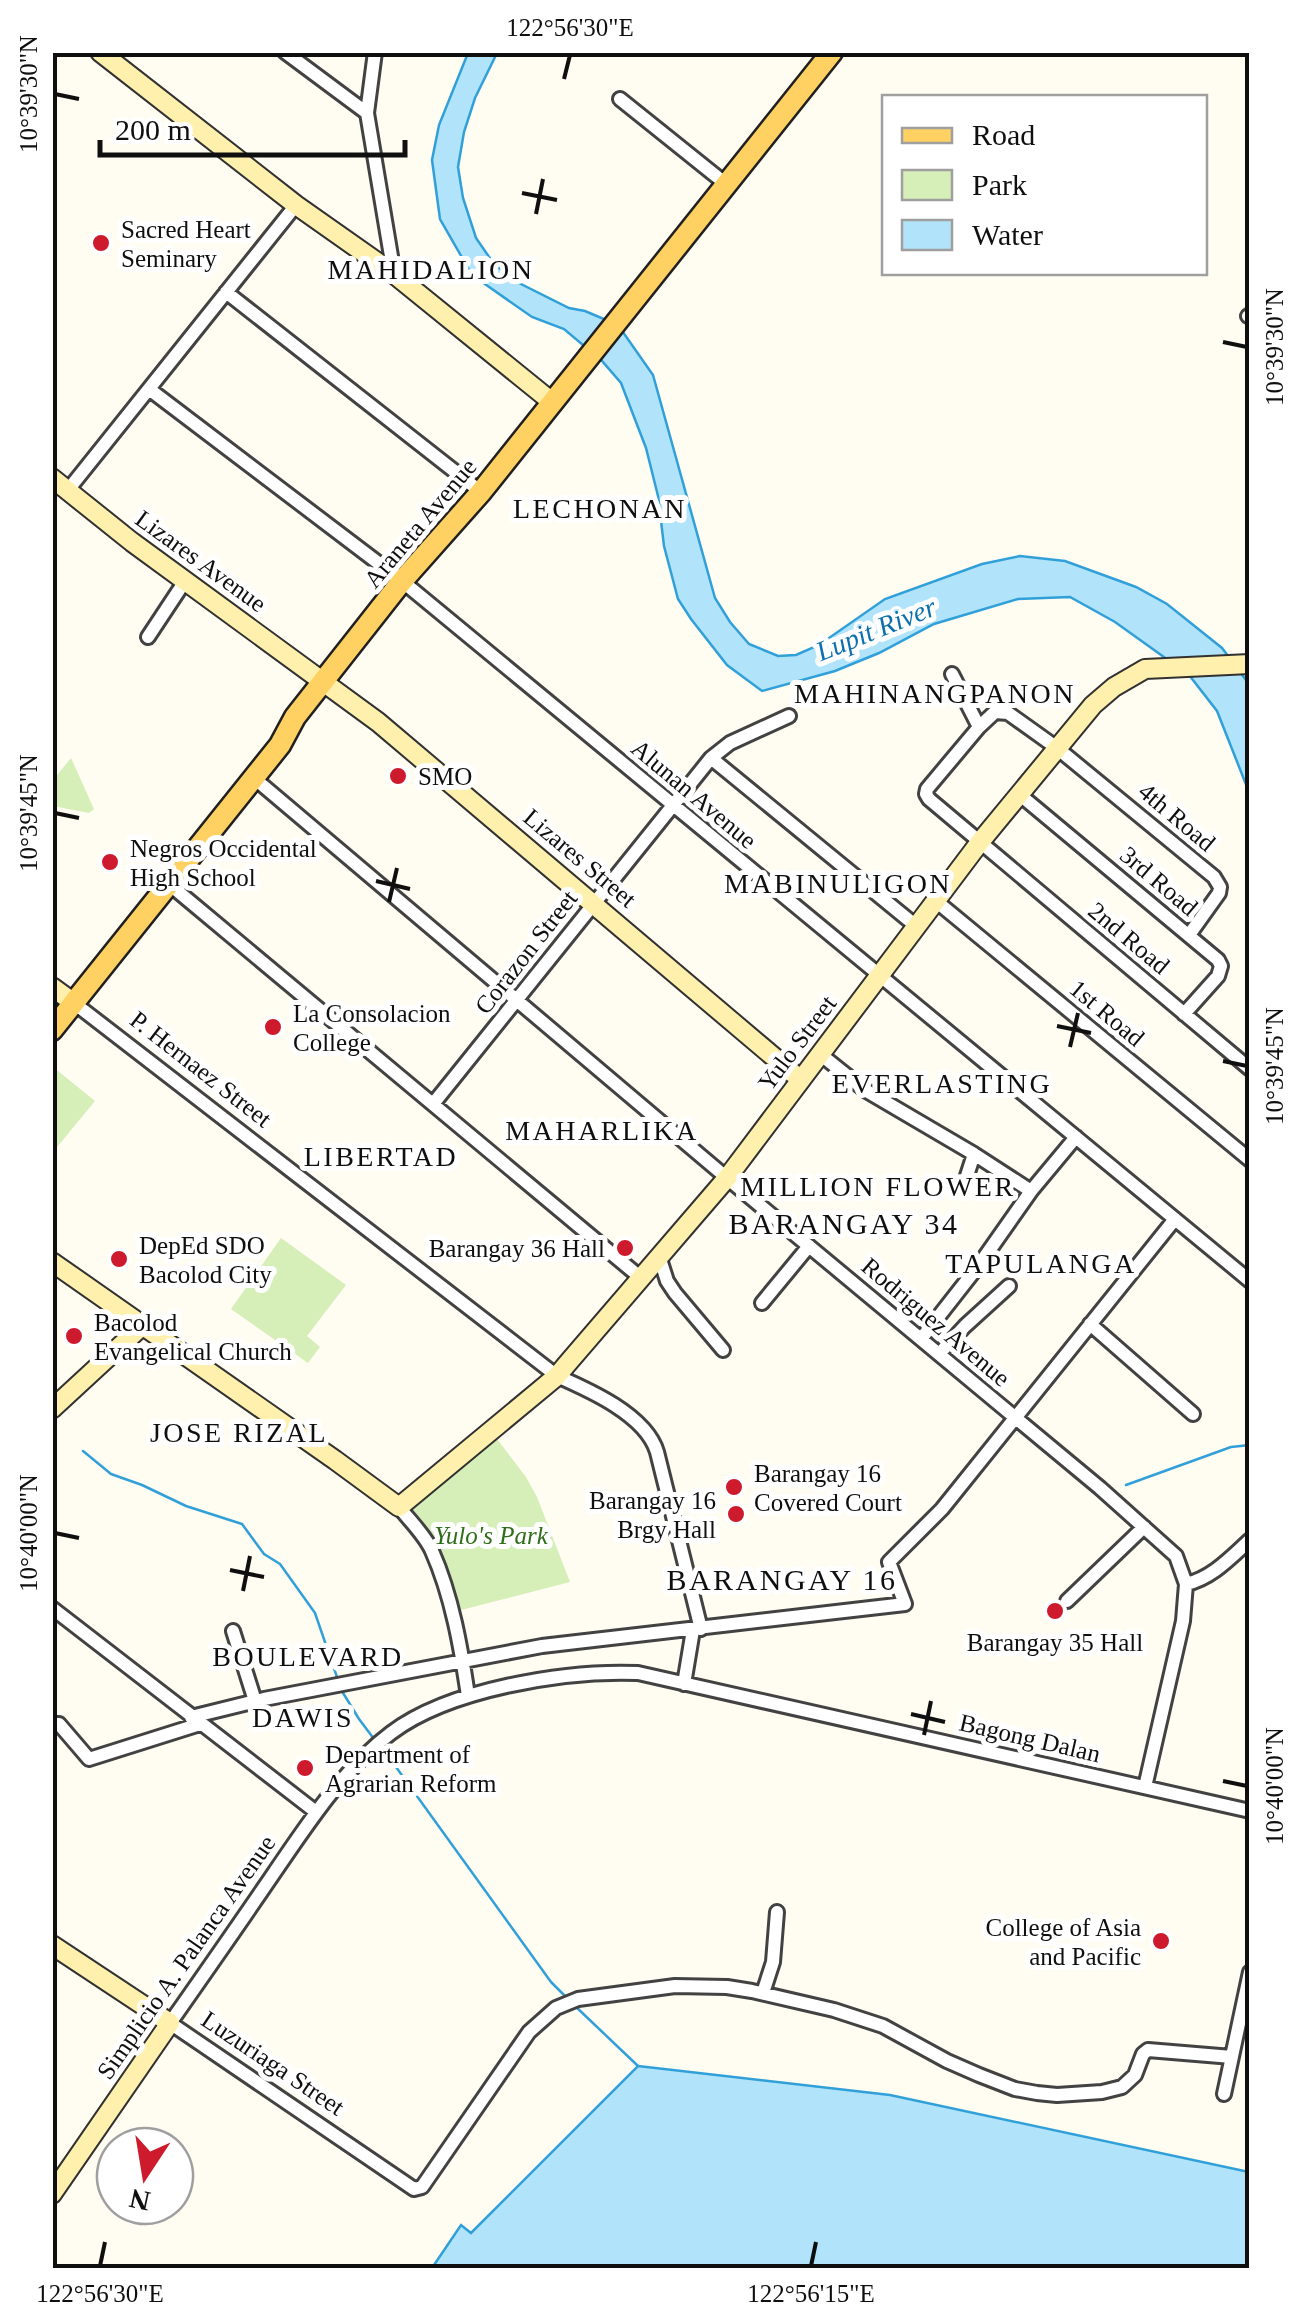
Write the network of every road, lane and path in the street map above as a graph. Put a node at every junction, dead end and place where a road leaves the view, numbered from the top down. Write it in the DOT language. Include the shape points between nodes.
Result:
graph roads {
  1 [pos="100,52"];
  2 [pos="285,52"];
  3 [pos="376,52"];
  4 [pos="832,52"];
  5 [pos="620,99"];
  6 [pos="367,114"];
  7 [pos="726,184"];
  8 [pos="296,205"];
  9 [pos="394,274"];
  10 [pos="226,292"];
  11 [pos="149,388"];
  12 [pos="552,402"];
  13 [pos="52,478"];
  14 [pos="68,490"];
  15 [pos="481,492"];
  16 [pos="402,580"];
  17 [pos="185,581"];
  18 [pos="148,638"];
  19 [pos="1245,664"];
  20 [pos="952,674"];
  21 [pos="322,682"];
  22 [pos="788,716"];
  23 [pos="979,727"];
  24 [pos="1057,748"];
  25 [pos="710,758"];
  26 [pos="254,778"];
  27 [pos="1019,794"];
  28 [pos="672,806"];
  29 [pos="980,842"];
  30 [pos="169,884"];
  31 [pos="936,901"];
  32 [pos="594,903"];
  33 [pos="916,926"];
  34 [pos="1189,935"];
  35 [pos="879,976"];
  36 [pos="52,986"];
  37 [pos="516,1001"];
  38 [pos="74,1003"];
  39 [pos="1184,1014"];
  40 [pos="52,1030"];
  41 [pos="820,1054"];
  42 [pos="1250,1068"];
  43 [pos="801,1080"];
  44 [pos="434,1104"];
  45 [pos="1076,1137"];
  46 [pos="974,1154"];
  47 [pos="1250,1160"];
  48 [pos="726,1178"];
  49 [pos="964,1182"];
  50 [pos="1031,1191"];
  51 [pos="1175,1219"];
  52 [pos="809,1246"];
  53 [pos="659,1256"];
  54 [pos="52,1262"];
  55 [pos="642,1278"];
  56 [pos="1250,1281"];
  57 [pos="1010,1286"];
  58 [pos="762,1303"];
  59 [pos="1090,1324"];
  60 [pos="142,1325"];
  61 [pos="921,1339"];
  62 [pos="723,1350"];
  63 [pos="939,1354"];
  64 [pos="556,1376"];
  65 [pos="52,1409"];
  66 [pos="1193,1414"];
  67 [pos="1016,1418"];
  68 [pos="399,1508"];
  69 [pos="1144,1527"];
  70 [pos="1250,1540"];
  71 [pos="1186,1584"];
  72 [pos="1067,1601"];
  73 [pos="52,1608"];
  74 [pos="697,1630"];
  75 [pos="233,1631"];
  76 [pos="463,1662"];
  77 [pos="684,1684"];
  78 [pos="468,1696"];
  79 [pos="255,1701"];
  80 [pos="196,1720"];
  81 [pos="52,1724"];
  82 [pos="1145,1787"];
  83 [pos="1250,1810"];
  84 [pos="316,1812"];
  85 [pos="777,1912"];
  86 [pos="52,1944"];
  87 [pos="1250,1972"];
  88 [pos="764,1993"];
  89 [pos="170,2023"];
  90 [pos="1232,2056"];
  91 [pos="1224,2094"];
  92 [pos="52,2194"];
  1 -- 8 [label="street"];
  2 -- 6 [label="street"];
  3 -- 6 [label="street"];
  4 -- 7 [label="main road, Araneta Avenue"];
  5 -- 7 [label="street"];
  6 -- 9 [label="street"];
  7 -- 12 [label="main road, Araneta Avenue"];
  8 -- 9 [label="street"];
  8 -- 10 [label="street"];
  9 -- 12 [label="street"];
  10 -- 11 [label="street"];
  10 -- 15 [label="street"];
  11 -- 14 [label="street"];
  11 -- 16 [label="street, Alunan Avenue"];
  12 -- 15 [label="main road, Araneta Avenue"];
  13 -- 14 [label="street, Lizares Avenue"];
  14 -- 17 [label="street, Lizares Avenue"];
  15 -- 16 [label="main road, Araneta Avenue"];
  16 -- 21 [label="main road, Araneta Avenue"];
  16 -- 28 [label="street, Alunan Avenue"];
  17 -- 18 [label="street"];
  17 -- 21 [label="street, Lizares Avenue"];
  19 -- 24 [label="street, Yulo Street" via="1145,669 1093,705"];
  20 -- 23 [label="street"];
  21 -- 26 [label="main road, Araneta Avenue"];
  21 -- 32 [label="street, Lizares Street"];
  22 -- 25 [label="street, Corazon Street"];
  23 -- 24 [label="street" via="1002,710"];
  23 -- 29 [label="street, 2nd Road" via="926,794"];
  24 -- 27 [label="street, Yulo Street"];
  24 -- 34 [label="street, 4th Road" via="1218,881 1219,894"];
  25 -- 28 [label="street, Corazon Street"];
  25 -- 33 [label="street"];
  26 -- 30 [label="main road, Araneta Avenue"];
  26 -- 37 [label="street, Rodriguez Avenue"];
  27 -- 29 [label="street, Yulo Street"];
  27 -- 34 [label="street, 3rd Road"];
  28 -- 32 [label="street, Corazon Street"];
  28 -- 35 [label="street, Alunan Avenue"];
  29 -- 31 [label="street, Yulo Street"];
  29 -- 39 [label="street, 2nd Road"];
  30 -- 38 [label="main road, Araneta Avenue"];
  30 -- 44 [label="street"];
  31 -- 33 [label="street, Yulo Street"];
  31 -- 47 [label="street, 1st Road"];
  32 -- 37 [label="street, Corazon Street"];
  32 -- 43 [label="street, Lizares Street"];
  33 -- 35 [label="street, Yulo Street"];
  34 -- 39 [label="street, 3rd Road" via="1221,969"];
  35 -- 41 [label="street, Yulo Street"];
  35 -- 45 [label="street, Alunan Avenue"];
  36 -- 38 [label="street, P. Hernaez Street"];
  37 -- 44 [label="street, Corazon Street"];
  37 -- 48 [label="street, Rodriguez Avenue"];
  38 -- 40 [label="main road, Araneta Avenue"];
  38 -- 64 [label="street, P. Hernaez Street"];
  39 -- 42 [label="street, 2nd Road"];
  41 -- 43 [label="street, Yulo Street"];
  41 -- 46 [label="street" via="878,1099"];
  43 -- 48 [label="street, Yulo Street"];
  44 -- 55 [label="street"];
  45 -- 50 [label="street"];
  45 -- 51 [label="street, Alunan Avenue"];
  46 -- 49 [label="street"];
  46 -- 50 [label="street"];
  48 -- 52 [label="street, Rodriguez Avenue"];
  48 -- 53 [label="street, Yulo Street"];
  50 -- 61 [label="street"];
  51 -- 56 [label="street, Alunan Avenue"];
  51 -- 59 [label="street"];
  52 -- 58 [label="street"];
  52 -- 61 [label="street, Rodriguez Avenue"];
  53 -- 55 [label="street, Yulo Street"];
  53 -- 62 [label="street" via="676,1293"];
  54 -- 60 [label="street"];
  55 -- 64 [label="street, Yulo Street"];
  57 -- 63 [label="street"];
  59 -- 66 [label="street"];
  59 -- 67 [label="street"];
  60 -- 65 [label="street"];
  60 -- 68 [label="street"];
  61 -- 63 [label="street, Rodriguez Avenue"];
  63 -- 67 [label="street, Rodriguez Avenue"];
  64 -- 68 [label="street, Yulo Street"];
  64 -- 74 [label="street, P. Hernaez Street" via="594,1392 652,1437"];
  67 -- 69 [label="street, Rodriguez Avenue"];
  67 -- 74 [label="street" via="889,1562 904,1604"];
  68 -- 76 [label="street" via="431,1548"];
  69 -- 71 [label="street, Rodriguez Avenue" via="1176,1556"];
  69 -- 72 [label="street"];
  70 -- 71 [label="street" via="1216,1570"];
  71 -- 82 [label="street"];
  73 -- 80 [label="street"];
  74 -- 76 [label="street" via="542,1646"];
  74 -- 77 [label="street"];
  75 -- 79 [label="street"];
  76 -- 78 [label="street"];
  76 -- 79 [label="street"];
  77 -- 78 [label="street, Bagong Dalan" via="638,1673 596,1673"];
  77 -- 82 [label="street, Bagong Dalan"];
  78 -- 84 [label="street, Simplicio A. Palanca Avenue" via="390,1734"];
  79 -- 80 [label="street"];
  80 -- 81 [label="street" via="89,1760"];
  80 -- 84 [label="street"];
  82 -- 83 [label="street, Bagong Dalan"];
  84 -- 89 [label="street, Simplicio A. Palanca Avenue"];
  85 -- 88 [label="street"];
  86 -- 89 [label="street, Luzuriaga Street"];
  87 -- 90 [label="street"];
  88 -- 89 [label="street, Luzuriaga Street" via="674,1986 556,2008 529,2032 422,2187 414,2189"];
  88 -- 90 [label="street" via="883,2026 963,2068 1036,2093 1122,2088 1148,2050"];
  89 -- 92 [label="street, Simplicio A. Palanca Avenue"];
  90 -- 91 [label="street"];
}
